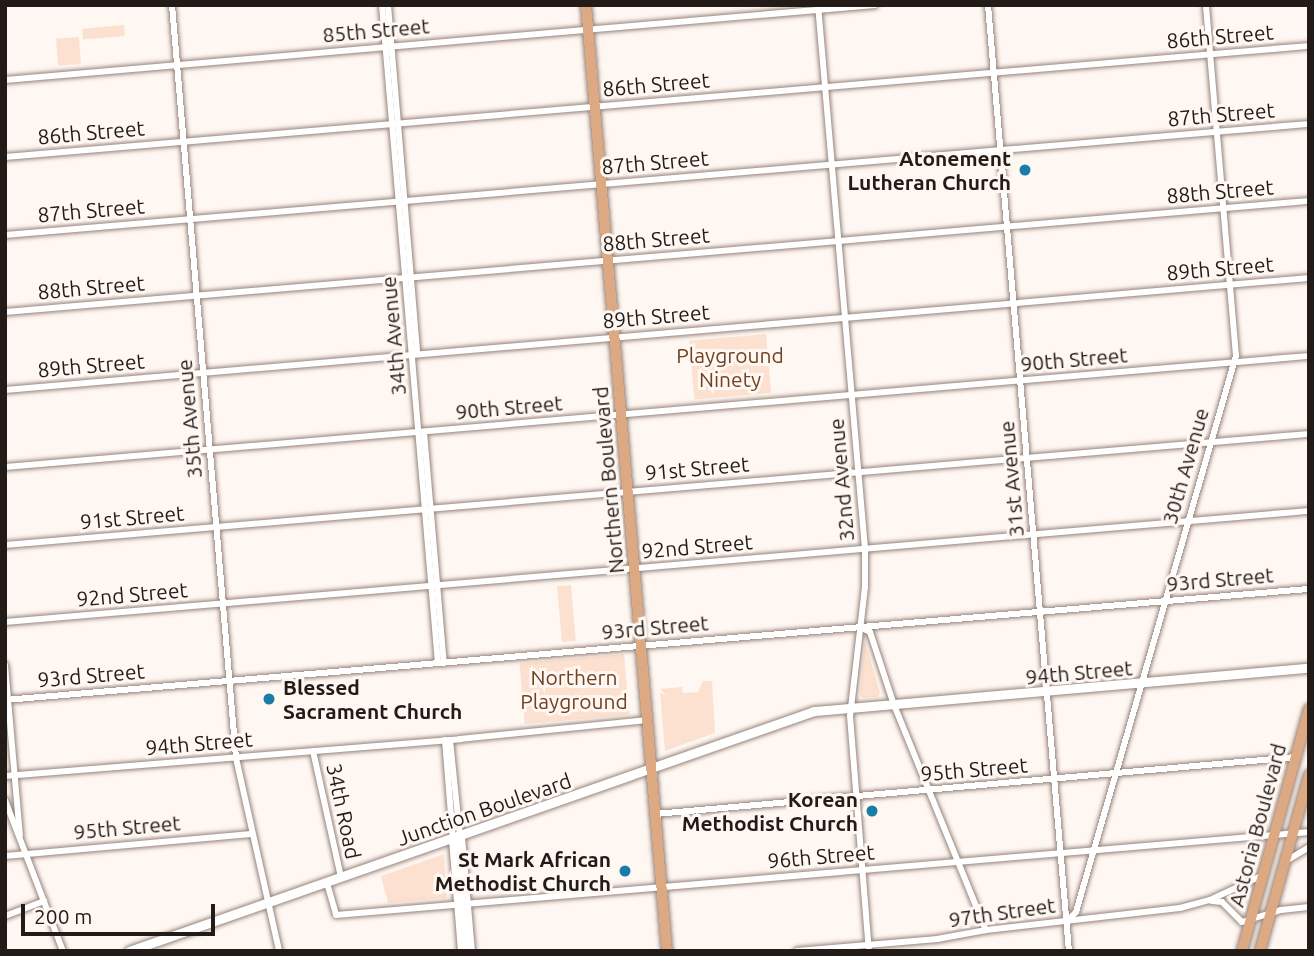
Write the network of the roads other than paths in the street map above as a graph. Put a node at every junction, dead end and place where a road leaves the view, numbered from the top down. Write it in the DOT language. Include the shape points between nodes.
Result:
graph roads {
  1 [pos="172,5"];
  2 [pos="382,5"];
  3 [pos="388,5"];
  4 [pos="586,5"];
  5 [pos="874,5"];
  6 [pos="988,5"];
  7 [pos="1206,5"];
  8 [pos="818,8"];
  9 [pos="589,30"];
  10 [pos="1309,46"];
  11 [pos="388,47"];
  12 [pos="1210,54"];
  13 [pos="177,65"];
  14 [pos="994,73"];
  15 [pos="5,79"];
  16 [pos="825,87"];
  17 [pos="595,107"];
  18 [pos="395,124"];
  19 [pos="1309,124"];
  20 [pos="1217,131"];
  21 [pos="183,142"];
  22 [pos="1001,150"];
  23 [pos="5,157"];
  24 [pos="832,164"];
  25 [pos="602,184"];
  26 [pos="402,201"];
  27 [pos="1309,201"];
  28 [pos="1224,208"];
  29 [pos="191,219"];
  30 [pos="1007,227"];
  31 [pos="5,234"];
  32 [pos="838,241"];
  33 [pos="608,261"];
  34 [pos="408,278"];
  35 [pos="1309,278"];
  36 [pos="1231,285"];
  37 [pos="196,296"];
  38 [pos="1014,303"];
  39 [pos="5,312"];
  40 [pos="845,318"];
  41 [pos="615,337"];
  42 [pos="415,355"];
  43 [pos="1309,356"];
  44 [pos="1235,363"];
  45 [pos="203,372"];
  46 [pos="1020,381"];
  47 [pos="5,390"];
  48 [pos="852,395"];
  49 [pos="621,415"];
  50 [pos="421,432"];
  51 [pos="1309,434"];
  52 [pos="1212,441"];
  53 [pos="209,450"];
  54 [pos="1027,457"];
  55 [pos="5,467"];
  56 [pos="858,472"];
  57 [pos="628,492"];
  58 [pos="428,509"];
  59 [pos="1309,511"];
  60 [pos="1187,522"];
  61 [pos="216,527"];
  62 [pos="1034,535"];
  63 [pos="5,545"];
  64 [pos="865,549"];
  65 [pos="635,569"];
  66 [pos="434,586"];
  67 [pos="1309,589"];
  68 [pos="1164,601"];
  69 [pos="222,604"];
  70 [pos="1040,612"];
  71 [pos="5,622"];
  72 [pos="860,627"];
  73 [pos="641,646"];
  74 [pos="441,663"];
  75 [pos="5,666"];
  76 [pos="1309,668"];
  77 [pos="229,681"];
  78 [pos="1140,684"];
  79 [pos="1047,692"];
  80 [pos="7,700"];
  81 [pos="894,705"];
  82 [pos="851,708"];
  83 [pos="1309,709"];
  84 [pos="647,720"];
  85 [pos="448,740"];
  86 [pos="313,751"];
  87 [pos="1296,757"];
  88 [pos="236,758"];
  89 [pos="652,769"];
  90 [pos="1114,775"];
  91 [pos="1309,775"];
  92 [pos="5,776"];
  93 [pos="15,776"];
  94 [pos="1054,780"];
  95 [pos="929,790"];
  96 [pos="856,796"];
  97 [pos="5,800"];
  98 [pos="655,814"];
  99 [pos="1309,832"];
  100 [pos="1293,833"];
  101 [pos="251,834"];
  102 [pos="20,835"];
  103 [pos="1274,835"];
  104 [pos="456,838"];
  105 [pos="1309,847"];
  106 [pos="1093,851"];
  107 [pos="26,854"];
  108 [pos="1061,854"];
  109 [pos="5,856"];
  110 [pos="957,862"];
  111 [pos="1284,862"];
  112 [pos="862,871"];
  113 [pos="1263,875"];
  114 [pos="341,877"];
  115 [pos="327,883"];
  116 [pos="662,887"];
  117 [pos="44,901"];
  118 [pos="1210,901"];
  119 [pos="268,902"];
  120 [pos="463,905"];
  121 [pos="1309,907"];
  122 [pos="1270,913"];
  123 [pos="336,915"];
  124 [pos="5,916"];
  125 [pos="1250,920"];
  126 [pos="1067,921"];
  127 [pos="986,930"];
  128 [pos="869,948"];
  129 [pos="63,951"];
  130 [pos="129,951"];
  131 [pos="279,951"];
  132 [pos="462,951"];
  133 [pos="470,951"];
  134 [pos="667,951"];
  135 [pos="797,951"];
  136 [pos="1069,951"];
  137 [pos="1242,951"];
  138 [pos="1260,951"];
  1 -- 13 [label="street, 35th Avenue"];
  2 -- 11 [label="street, 34th Avenue"];
  3 -- 11 [label="street, 34th Avenue"];
  4 -- 9 [label="main road, Northern Boulevard"];
  5 -- 8 [label="street, 85th Street"];
  6 -- 14 [label="street, 31st Avenue"];
  7 -- 12 [label="street, 30th Avenue"];
  8 -- 9 [label="street, 85th Street"];
  8 -- 16 [label="street, 32nd Avenue"];
  9 -- 11 [label="street, 85th Street"];
  9 -- 17 [label="main road, Northern Boulevard"];
  10 -- 12 [label="street, 86th Street"];
  11 -- 13 [label="street, 85th Street"];
  11 -- 18 [label="street, 34th Avenue"];
  12 -- 14 [label="street, 86th Street"];
  12 -- 20 [label="street, 30th Avenue"];
  13 -- 15 [label="street, 85th Street"];
  13 -- 21 [label="street, 35th Avenue"];
  14 -- 16 [label="street, 86th Street"];
  14 -- 22 [label="street, 31st Avenue"];
  16 -- 17 [label="street, 86th Street"];
  16 -- 24 [label="street, 32nd Avenue"];
  17 -- 18 [label="street, 86th Street"];
  17 -- 25 [label="main road, Northern Boulevard"];
  18 -- 21 [label="street, 86th Street"];
  18 -- 26 [label="street, 34th Avenue"];
  19 -- 20 [label="street, 87th Street"];
  20 -- 22 [label="street, 87th Street"];
  20 -- 28 [label="street, 30th Avenue"];
  21 -- 23 [label="street, 86th Street"];
  21 -- 29 [label="street, 35th Avenue"];
  22 -- 24 [label="street, 87th Street"];
  22 -- 30 [label="street, 31st Avenue"];
  24 -- 25 [label="street, 87th Street"];
  24 -- 32 [label="street, 32nd Avenue"];
  25 -- 26 [label="street, 87th Street"];
  25 -- 33 [label="main road, Northern Boulevard"];
  26 -- 29 [label="street, 87th Street"];
  26 -- 34 [label="street, 34th Avenue"];
  27 -- 28 [label="street, 88th Street"];
  28 -- 30 [label="street, 88th Street"];
  28 -- 36 [label="street, 30th Avenue"];
  29 -- 31 [label="street, 87th Street"];
  29 -- 37 [label="street, 35th Avenue"];
  30 -- 32 [label="street, 88th Street"];
  30 -- 38 [label="street, 31st Avenue"];
  32 -- 33 [label="street, 88th Street"];
  32 -- 40 [label="street, 32nd Avenue"];
  33 -- 34 [label="street, 88th Street"];
  33 -- 41 [label="main road, Northern Boulevard"];
  34 -- 37 [label="street, 88th Street"];
  34 -- 42 [label="street, 34th Avenue"];
  35 -- 36 [label="street, 89th Street"];
  36 -- 38 [label="street, 89th Street"];
  36 -- 44 [label="street, 30th Avenue"];
  37 -- 39 [label="street, 88th Street"];
  37 -- 45 [label="street, 35th Avenue"];
  38 -- 40 [label="street, 89th Street"];
  38 -- 46 [label="street, 31st Avenue"];
  40 -- 41 [label="street, 89th Street"];
  40 -- 48 [label="street, 32nd Avenue"];
  41 -- 42 [label="street, 89th Street"];
  41 -- 49 [label="main road, Northern Boulevard"];
  42 -- 45 [label="street, 89th Street"];
  42 -- 50 [label="street, 34th Avenue"];
  43 -- 44 [label="street, 90th Street"];
  44 -- 46 [label="street, 90th Street"];
  44 -- 52 [label="street, 30th Avenue"];
  45 -- 47 [label="street, 89th Street"];
  45 -- 53 [label="street, 35th Avenue"];
  46 -- 48 [label="street, 90th Street"];
  46 -- 54 [label="street, 31st Avenue"];
  48 -- 49 [label="street, 90th Street"];
  48 -- 56 [label="street, 32nd Avenue"];
  49 -- 50 [label="street, 90th Street"];
  49 -- 57 [label="main road, Northern Boulevard"];
  50 -- 53 [label="street, 90th Street"];
  50 -- 58 [label="street, 34th Avenue"];
  51 -- 52 [label="street, 91st Street"];
  52 -- 54 [label="street, 91st Street"];
  52 -- 60 [label="street, 30th Avenue"];
  53 -- 55 [label="street, 90th Street"];
  53 -- 61 [label="street, 35th Avenue"];
  54 -- 56 [label="street, 91st Street"];
  54 -- 62 [label="street, 31st Avenue"];
  56 -- 57 [label="street, 91st Street"];
  56 -- 64 [label="street, 32nd Avenue"];
  57 -- 58 [label="street, 91st Street"];
  57 -- 65 [label="main road, Northern Boulevard"];
  58 -- 61 [label="street, 91st Street"];
  58 -- 66 [label="street, 34th Avenue"];
  59 -- 60 [label="street, 92nd Street"];
  60 -- 62 [label="street, 92nd Street"];
  60 -- 68 [label="street, 30th Avenue"];
  61 -- 63 [label="street, 91st Street"];
  61 -- 69 [label="street, 35th Avenue"];
  62 -- 64 [label="street, 92nd Street"];
  62 -- 70 [label="street, 31st Avenue"];
  64 -- 65 [label="street, 92nd Street"];
  64 -- 72 [label="street, 32nd Avenue"];
  65 -- 66 [label="street, 92nd Street"];
  65 -- 73 [label="main road, Northern Boulevard"];
  66 -- 69 [label="street, 92nd Street"];
  66 -- 74 [label="street, 34th Avenue"];
  67 -- 68 [label="street, 93rd Street"];
  68 -- 70 [label="street, 93rd Street"];
  68 -- 78 [label="street, 30th Avenue"];
  69 -- 71 [label="street, 92nd Street"];
  69 -- 77 [label="street, 35th Avenue"];
  70 -- 72 [label="street, 93rd Street"];
  70 -- 79 [label="street, 31st Avenue"];
  72 -- 73 [label="street, 93rd Street"];
  72 -- 81 [label="street" via="870,632"];
  72 -- 82 [label="street, 32nd Avenue"];
  73 -- 74 [label="street, 93rd Street"];
  73 -- 84 [label="main road, Northern Boulevard"];
  74 -- 77 [label="street, 93rd Street"];
  75 -- 80 [label="street"];
  76 -- 78 [label="main road, 94th Street"];
  77 -- 80 [label="street, 93rd Street"];
  77 -- 88 [label="street, 35th Avenue"];
  78 -- 79 [label="main road, 94th Street"];
  78 -- 90 [label="street, 30th Avenue"];
  79 -- 81 [label="main road, 94th Street"];
  79 -- 94 [label="street, 31st Avenue"];
  80 -- 93 [label="street"];
  81 -- 82 [label="main road, 94th Street"];
  81 -- 95 [label="street"];
  82 -- 89 [label="main road, Junction Boulevard" via="814,711"];
  82 -- 96 [label="street, 32nd Avenue"];
  83 -- 87 [label="main road, Astoria Boulevard"];
  84 -- 85 [label="street, 94th Street"];
  84 -- 89 [label="main road, Northern Boulevard"];
  85 -- 86 [label="street, 94th Street"];
  85 -- 104 [label="street"];
  86 -- 88 [label="street, 94th Street"];
  86 -- 114 [label="street, 34th Road"];
  87 -- 90 [label="street, 95th Street"];
  87 -- 103 [label="main road, Astoria Boulevard"];
  88 -- 93 [label="street, 94th Street"];
  88 -- 101 [label="street, 35th Avenue"];
  89 -- 98 [label="main road, Northern Boulevard"];
  89 -- 104 [label="main road, Junction Boulevard"];
  90 -- 94 [label="street, 95th Street"];
  90 -- 106 [label="street, 30th Avenue"];
  91 -- 100 [label="main road, Astoria Boulevard"];
  92 -- 93 [label="street, 94th Street"];
  93 -- 102 [label="street"];
  94 -- 95 [label="street, 95th Street"];
  94 -- 108 [label="street, 31st Avenue"];
  95 -- 96 [label="street, 95th Street"];
  95 -- 110 [label="street"];
  96 -- 98 [label="street, 95th Street"];
  96 -- 112 [label="street, 32nd Avenue"];
  97 -- 102 [label="street"];
  98 -- 116 [label="main road, Northern Boulevard"];
  99 -- 100 [label="street, 96th Street"];
  100 -- 103 [label="street, 96th Street"];
  100 -- 111 [label="main road, Astoria Boulevard"];
  101 -- 107 [label="street, 95th Street"];
  101 -- 119 [label="street, 35th Avenue"];
  102 -- 107 [label="street"];
  103 -- 106 [label="street, 96th Street"];
  103 -- 113 [label="main road, Astoria Boulevard"];
  104 -- 114 [label="main road, Junction Boulevard"];
  104 -- 120 [label="main road"];
  105 -- 111 [label="street"];
  106 -- 108 [label="street, 96th Street"];
  106 -- 126 [label="street, 30th Avenue" via="1076,912"];
  107 -- 109 [label="street, 95th Street"];
  107 -- 117 [label="street"];
  108 -- 110 [label="street, 96th Street"];
  108 -- 126 [label="street, 31st Avenue"];
  110 -- 112 [label="street, 96th Street"];
  110 -- 127 [label="street"];
  111 -- 122 [label="main road, Astoria Boulevard"];
  112 -- 116 [label="street, 96th Street"];
  112 -- 128 [label="street, 32nd Avenue"];
  113 -- 118 [label="street, 97th Street"];
  113 -- 125 [label="main road, Astoria Boulevard"];
  114 -- 115 [label="main road, Junction Boulevard"];
  115 -- 119 [label="main road, Junction Boulevard"];
  115 -- 123 [label="street, 34th Road"];
  116 -- 120 [label="street, 96th Street"];
  116 -- 134 [label="main road, Northern Boulevard"];
  117 -- 124 [label="street"];
  117 -- 129 [label="street"];
  118 -- 125 [label="street" via="1222,902 1242,922"];
  118 -- 126 [label="street, 97th Street"];
  119 -- 130 [label="main road, Junction Boulevard"];
  119 -- 131 [label="street, 35th Avenue"];
  120 -- 123 [label="street, 96th Street"];
  120 -- 132 [label="main road"];
  120 -- 133 [label="main road"];
  121 -- 122 [label="street"];
  122 -- 125 [label="street"];
  122 -- 138 [label="main road, Astoria Boulevard"];
  125 -- 137 [label="main road, Astoria Boulevard"];
  126 -- 127 [label="street, 97th Street"];
  126 -- 136 [label="street, 31st Avenue"];
  127 -- 128 [label="street, 97th Street"];
  128 -- 135 [label="street, 97th Street"];
}
